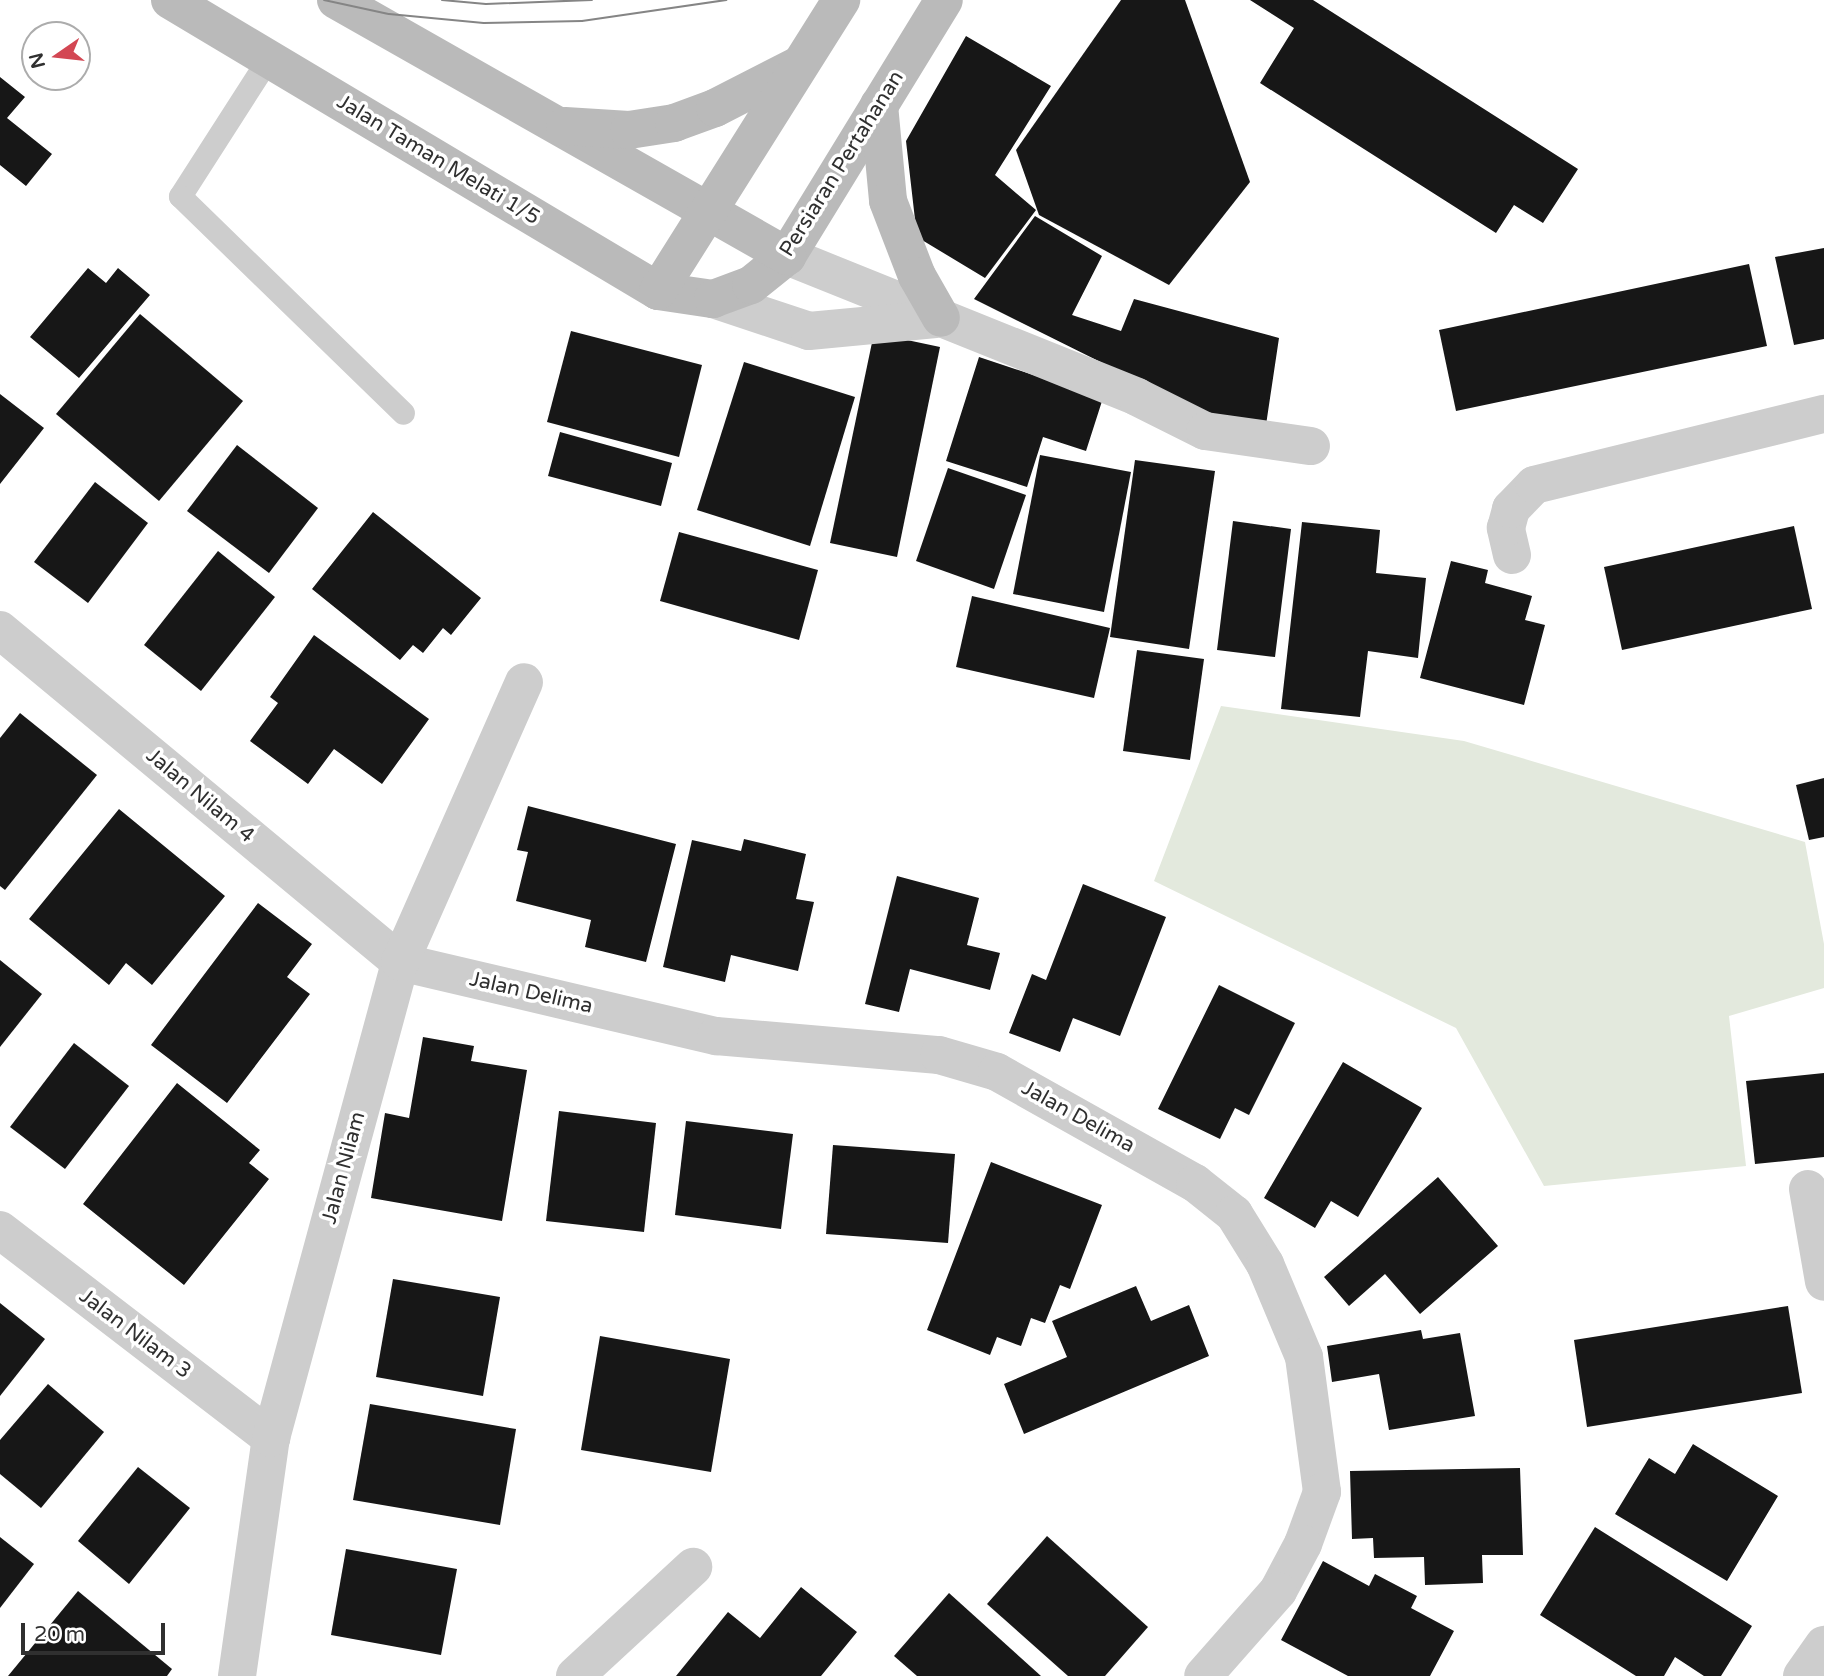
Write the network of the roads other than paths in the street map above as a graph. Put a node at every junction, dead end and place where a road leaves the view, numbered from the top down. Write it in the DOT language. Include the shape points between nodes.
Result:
graph roads {
  1 [pos="170,0"];
  2 [pos="336,0"];
  3 [pos="841,0"];
  4 [pos="944,0"];
  5 [pos="268,59"];
  6 [pos="800,64"];
  7 [pos="880,105"];
  8 [pos="556,126"];
  9 [pos="707,212"];
  10 [pos="788,256"];
  11 [pos="659,292"];
  12 [pos="713,299"];
  13 [pos="941,318"];
  14 [pos="403,413"];
  15 [pos="1824,414"];
  16 [pos="1311,446"];
  17 [pos="1512,555"];
  18 [pos="0,631"];
  19 [pos="524,682"];
  20 [pos="400,962"];
  21 [pos="1808,1189"];
  22 [pos="0,1230"];
  23 [pos="1824,1282"];
  24 [pos="271,1438"];
  25 [pos="693,1567"];
  26 [pos="1824,1644"];
  27 [pos="237,1676"];
  28 [pos="575,1676"];
  29 [pos="1203,1676"];
  30 [pos="1802,1676"];
  1 -- 5 [label="main road, Jalan Taman Melati 1/5"];
  2 -- 8 [label="main road"];
  3 -- 6 [label="main road"];
  4 -- 7 [label="main road, Persiaran Pertahanan"];
  5 -- 11 [label="main road, Jalan Taman Melati 1/5"];
  5 -- 14 [label="lane" via="180,195"];
  6 -- 8 [label="main road" via="715,108 674,123 629,130"];
  6 -- 9 [label="main road"];
  7 -- 10 [label="main road, Persiaran Pertahanan"];
  7 -- 13 [label="main road" via="888,201 917,276"];
  8 -- 9 [label="main road"];
  9 -- 10 [label="main road"];
  9 -- 11 [label="main road"];
  10 -- 12 [label="main road, Persiaran Pertahanan" via="751,285"];
  10 -- 13 [label="street"];
  11 -- 12 [label="main road, Jalan Taman Melati 1/5"];
  12 -- 13 [label="street" via="808,331"];
  13 -- 16 [label="street" via="1137,397 1205,431"];
  15 -- 17 [label="street" via="1534,485 1511,509 1506,528"];
  18 -- 20 [label="street, Jalan Nilam 4"];
  19 -- 20 [label="street, Jalan Nilam"];
  20 -- 24 [label="street, Jalan Nilam"];
  20 -- 29 [label="street, Jalan Delima" via="716,1036 939,1055 997,1072 1195,1183 1234,1214 1265,1264 1304,1357 1322,1492 1303,1544 1278,1591"];
  21 -- 23 [label="street"];
  22 -- 24 [label="street, Jalan Nilam 3"];
  24 -- 27 [label="street, Jalan Nilam"];
  25 -- 28 [label="street"];
  26 -- 30 [label="street"];
}
